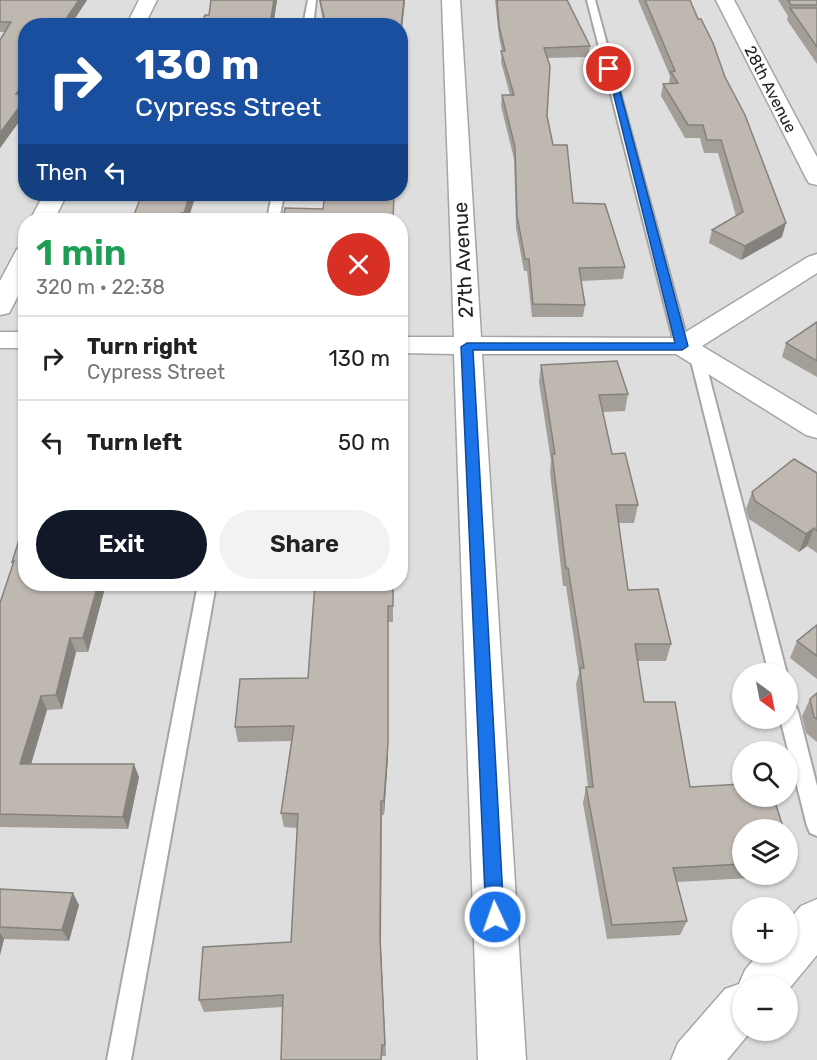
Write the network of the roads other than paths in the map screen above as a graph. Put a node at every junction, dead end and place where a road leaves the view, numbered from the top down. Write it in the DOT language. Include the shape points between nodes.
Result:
graph roads {
  1 [pos="148,0"];
  2 [pos="312,0"];
  3 [pos="451,0"];
  4 [pos="591,0"];
  5 [pos="725,0"];
  6 [pos="139,18"];
  7 [pos="309,18"];
  8 [pos="817,178"];
  9 [pos="817,262"];
  10 [pos="18,270"];
  11 [pos="0,307"];
  12 [pos="0,340"];
  13 [pos="18,340"];
  14 [pos="408,345"];
  15 [pos="467,347"];
  16 [pos="689,351"];
  17 [pos="817,428"];
  18 [pos="206,591"];
  19 [pos="775,663"];
  20 [pos="793,729"];
  21 [pos="817,826"];
  22 [pos="817,921"];
  23 [pos="770,975"];
  24 [pos="732,1017"];
  25 [pos="119,1060"];
  26 [pos="502,1060"];
  27 [pos="695,1060"];
  1 -- 6 [label="street"];
  2 -- 7 [label="lane"];
  3 -- 15 [label="street, 27th Avenue"];
  4 -- 16 [label="lane"];
  5 -- 8 [label="street, 28th Avenue"];
  9 -- 16 [label="street"];
  10 -- 11 [label="street"];
  12 -- 13 [label="street"];
  14 -- 15 [label="street"];
  15 -- 16 [label="street"];
  15 -- 26 [label="street, 27th Avenue"];
  16 -- 17 [label="street"];
  16 -- 19 [label="lane"];
  18 -- 25 [label="lane"];
  20 -- 21 [label="lane"];
  22 -- 23 [label="street"];
  24 -- 27 [label="street"];
}
